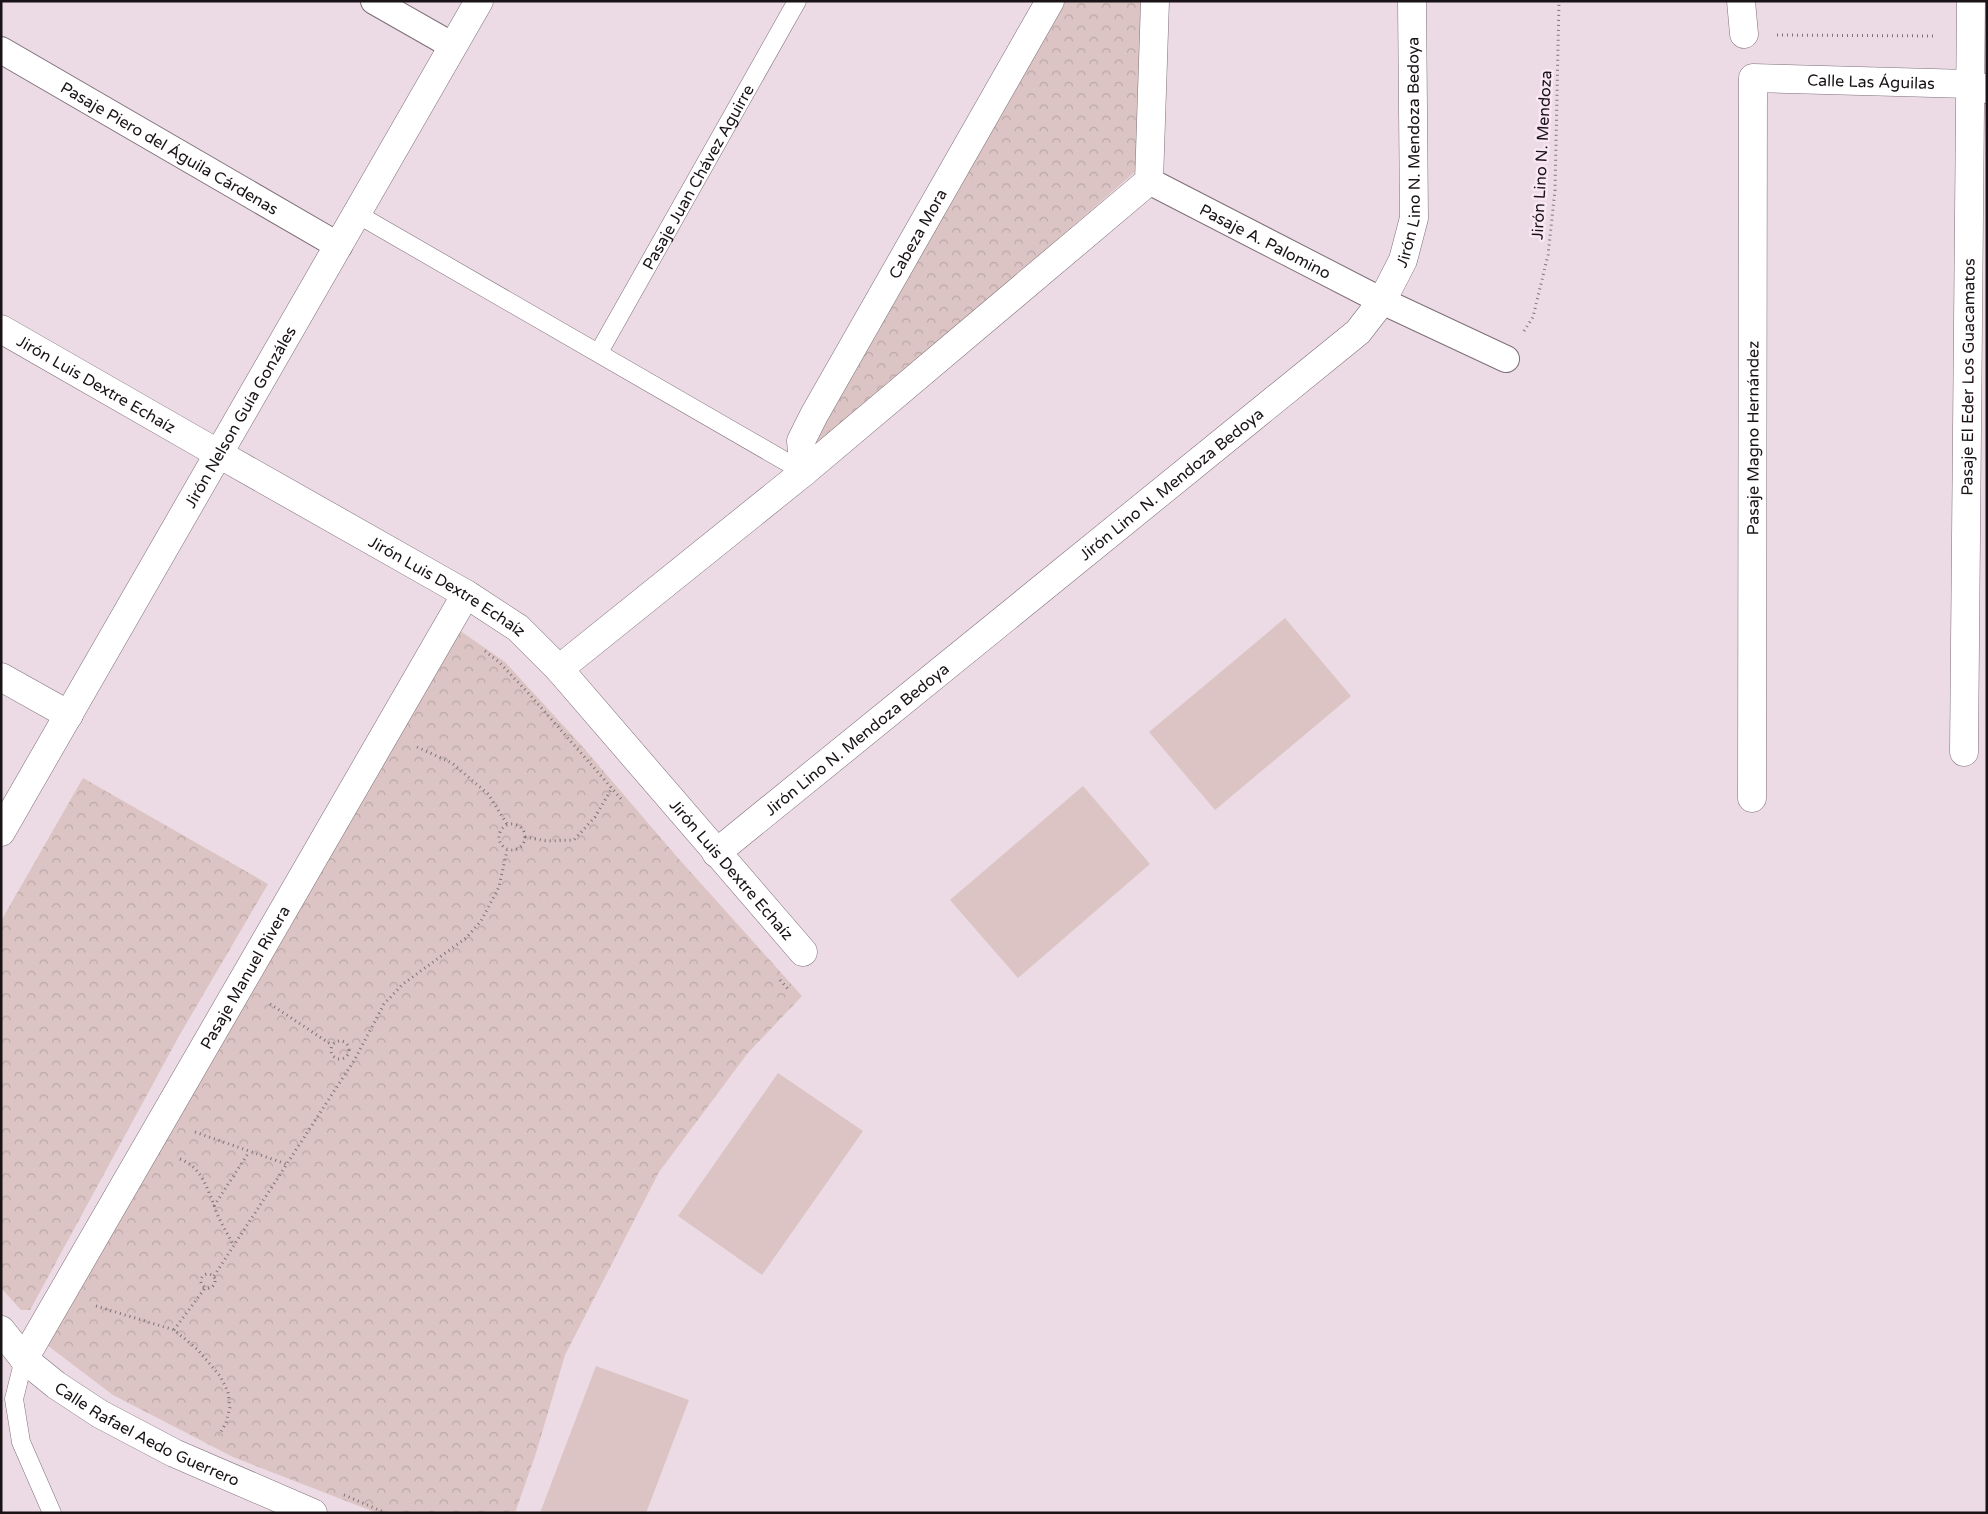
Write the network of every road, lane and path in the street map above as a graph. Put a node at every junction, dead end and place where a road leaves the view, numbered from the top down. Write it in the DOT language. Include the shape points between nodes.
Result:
graph roads {
  1 [pos="374,1"];
  2 [pos="479,1"];
  3 [pos="796,1"];
  4 [pos="1050,1"];
  5 [pos="1155,1"];
  6 [pos="1412,1"];
  7 [pos="1558,1"];
  8 [pos="1741,1"];
  9 [pos="1970,1"];
  10 [pos="1744,34"];
  11 [pos="1970,36"];
  12 [pos="454,46"];
  13 [pos="1,50"];
  14 [pos="1753,78"];
  15 [pos="1978,86"];
  16 [pos="1149,180"];
  17 [pos="357,214"];
  18 [pos="339,246"];
  19 [pos="1382,301"];
  20 [pos="1,328"];
  21 [pos="599,352"];
  22 [pos="1506,359"];
  23 [pos="219,454"];
  24 [pos="804,472"];
  25 [pos="466,594"];
  26 [pos="484,650"];
  27 [pos="559,669"];
  28 [pos="1,677"];
  29 [pos="69,715"];
  30 [pos="410,746"];
  31 [pos="1964,752"];
  32 [pos="612,788"];
  33 [pos="1752,798"];
  34 [pos="624,802"];
  35 [pos="507,824"];
  36 [pos="1,832"];
  37 [pos="525,837"];
  38 [pos="507,850"];
  39 [pos="716,854"];
  40 [pos="803,952"];
  41 [pos="777,976"];
  42 [pos="790,991"];
  43 [pos="267,1002"];
  44 [pos="332,1045"];
  45 [pos="347,1054"];
  46 [pos="355,1059"];
  47 [pos="190,1131"];
  48 [pos="249,1152"];
  49 [pos="177,1158"];
  50 [pos="286,1164"];
  51 [pos="214,1206"];
  52 [pos="233,1245"];
  53 [pos="214,1276"];
  54 [pos="205,1288"];
  55 [pos="93,1305"];
  56 [pos="1,1330"];
  57 [pos="174,1330"];
  58 [pos="24,1359"];
  59 [pos="214,1442"];
  60 [pos="341,1494"];
  61 [pos="52,1513"];
  62 [pos="313,1513"];
  63 [pos="386,1513"];
  1 -- 12 [label="street"];
  2 -- 12 [label="street, Jirón Nelson Guía Gonzáles"];
  3 -- 21 [label="lane, Pasaje Juan Chávez Aguirre"];
  4 -- 24 [label="street, Cabeza Mora" via="814,415 801,441"];
  5 -- 16 [label="street"];
  6 -- 19 [label="street, Jirón Lino N. Mendoza Bedoya" via="1414,218 1403,260"];
  7 -- 22 [label="path, Jirón Lino N. Mendoza" via="1555,190 1548,255 1533,318"];
  8 -- 10 [label="street"];
  9 -- 11 [label="street, Pasaje El Eder Los Guacamatos"];
  10 -- 11 [label="path"];
  11 -- 15 [label="street, Pasaje El Eder Los Guacamatos"];
  12 -- 17 [label="street, Jirón Nelson Guía Gonzáles"];
  13 -- 18 [label="street, Pasaje Piero del Águila Cárdenas"];
  14 -- 15 [label="street, Calle Las Águilas"];
  14 -- 33 [label="street, Pasaje Magno Hernández"];
  15 -- 31 [label="street, Pasaje El Eder Los Guacamatos"];
  16 -- 19 [label="street, Pasaje A. Palomino"];
  16 -- 24 [label="street"];
  17 -- 18 [label="street, Jirón Nelson Guía Gonzáles"];
  17 -- 21 [label="lane"];
  18 -- 23 [label="street, Jirón Nelson Guía Gonzáles"];
  19 -- 22 [label="street, Pasaje A. Palomino"];
  19 -- 39 [label="street, Jirón Lino N. Mendoza Bedoya" via="1358,332 1322,363"];
  20 -- 23 [label="street, Jirón Luis Dextre Echaíz"];
  21 -- 24 [label="lane"];
  23 -- 25 [label="street, Jirón Luis Dextre Echaíz"];
  23 -- 29 [label="street, Jirón Nelson Guía Gonzáles"];
  24 -- 27 [label="street"];
  25 -- 27 [label="street, Jirón Luis Dextre Echaíz" via="518,628"];
  25 -- 58 [label="street, Pasaje Manuel Rivera"];
  26 -- 32 [label="path" via="531,696"];
  27 -- 39 [label="street, Jirón Luis Dextre Echaíz"];
  28 -- 29 [label="street"];
  29 -- 36 [label="street, Jirón Nelson Guía Gonzáles"];
  30 -- 35 [label="path" via="452,763 488,794"];
  32 -- 34 [label="path"];
  32 -- 37 [label="path" via="595,817 574,840 547,841"];
  35 -- 37 [label="path" via="516,824 523,829"];
  35 -- 38 [label="path" via="500,829 498,837 500,845"];
  37 -- 38 [label="path" via="523,846 516,851"];
  38 -- 46 [label="path" via="500,887 481,921 466,938 403,984 384,1004"];
  39 -- 40 [label="street, Jirón Luis Dextre Echaíz"];
  41 -- 42 [label="path"];
  43 -- 44 [label="path"];
  44 -- 45 [label="path" via="333,1056 340,1059"];
  44 -- 45 [label="path" via="338,1040 346,1042 350,1050"];
  45 -- 46 [label="path"];
  46 -- 50 [label="path"];
  47 -- 48 [label="path"];
  48 -- 50 [label="path"];
  48 -- 51 [label="path"];
  49 -- 51 [label="path" via="201,1174"];
  50 -- 52 [label="path"];
  51 -- 52 [label="path"];
  52 -- 53 [label="path"];
  53 -- 54 [label="path" via="216,1282 212,1288"];
  53 -- 54 [label="path" via="207,1274 202,1277"];
  54 -- 57 [label="path"];
  55 -- 57 [label="path"];
  56 -- 58 [label="street, Calle Rafael Aedo Guerrero"];
  57 -- 59 [label="path" via="197,1349 220,1376 228,1392 230,1407 226,1423"];
  58 -- 61 [label="lane" via="14,1399 21,1442"];
  58 -- 62 [label="street, Calle Rafael Aedo Guerrero" via="100,1414 174,1453"];
  60 -- 63 [label="path"];
}
